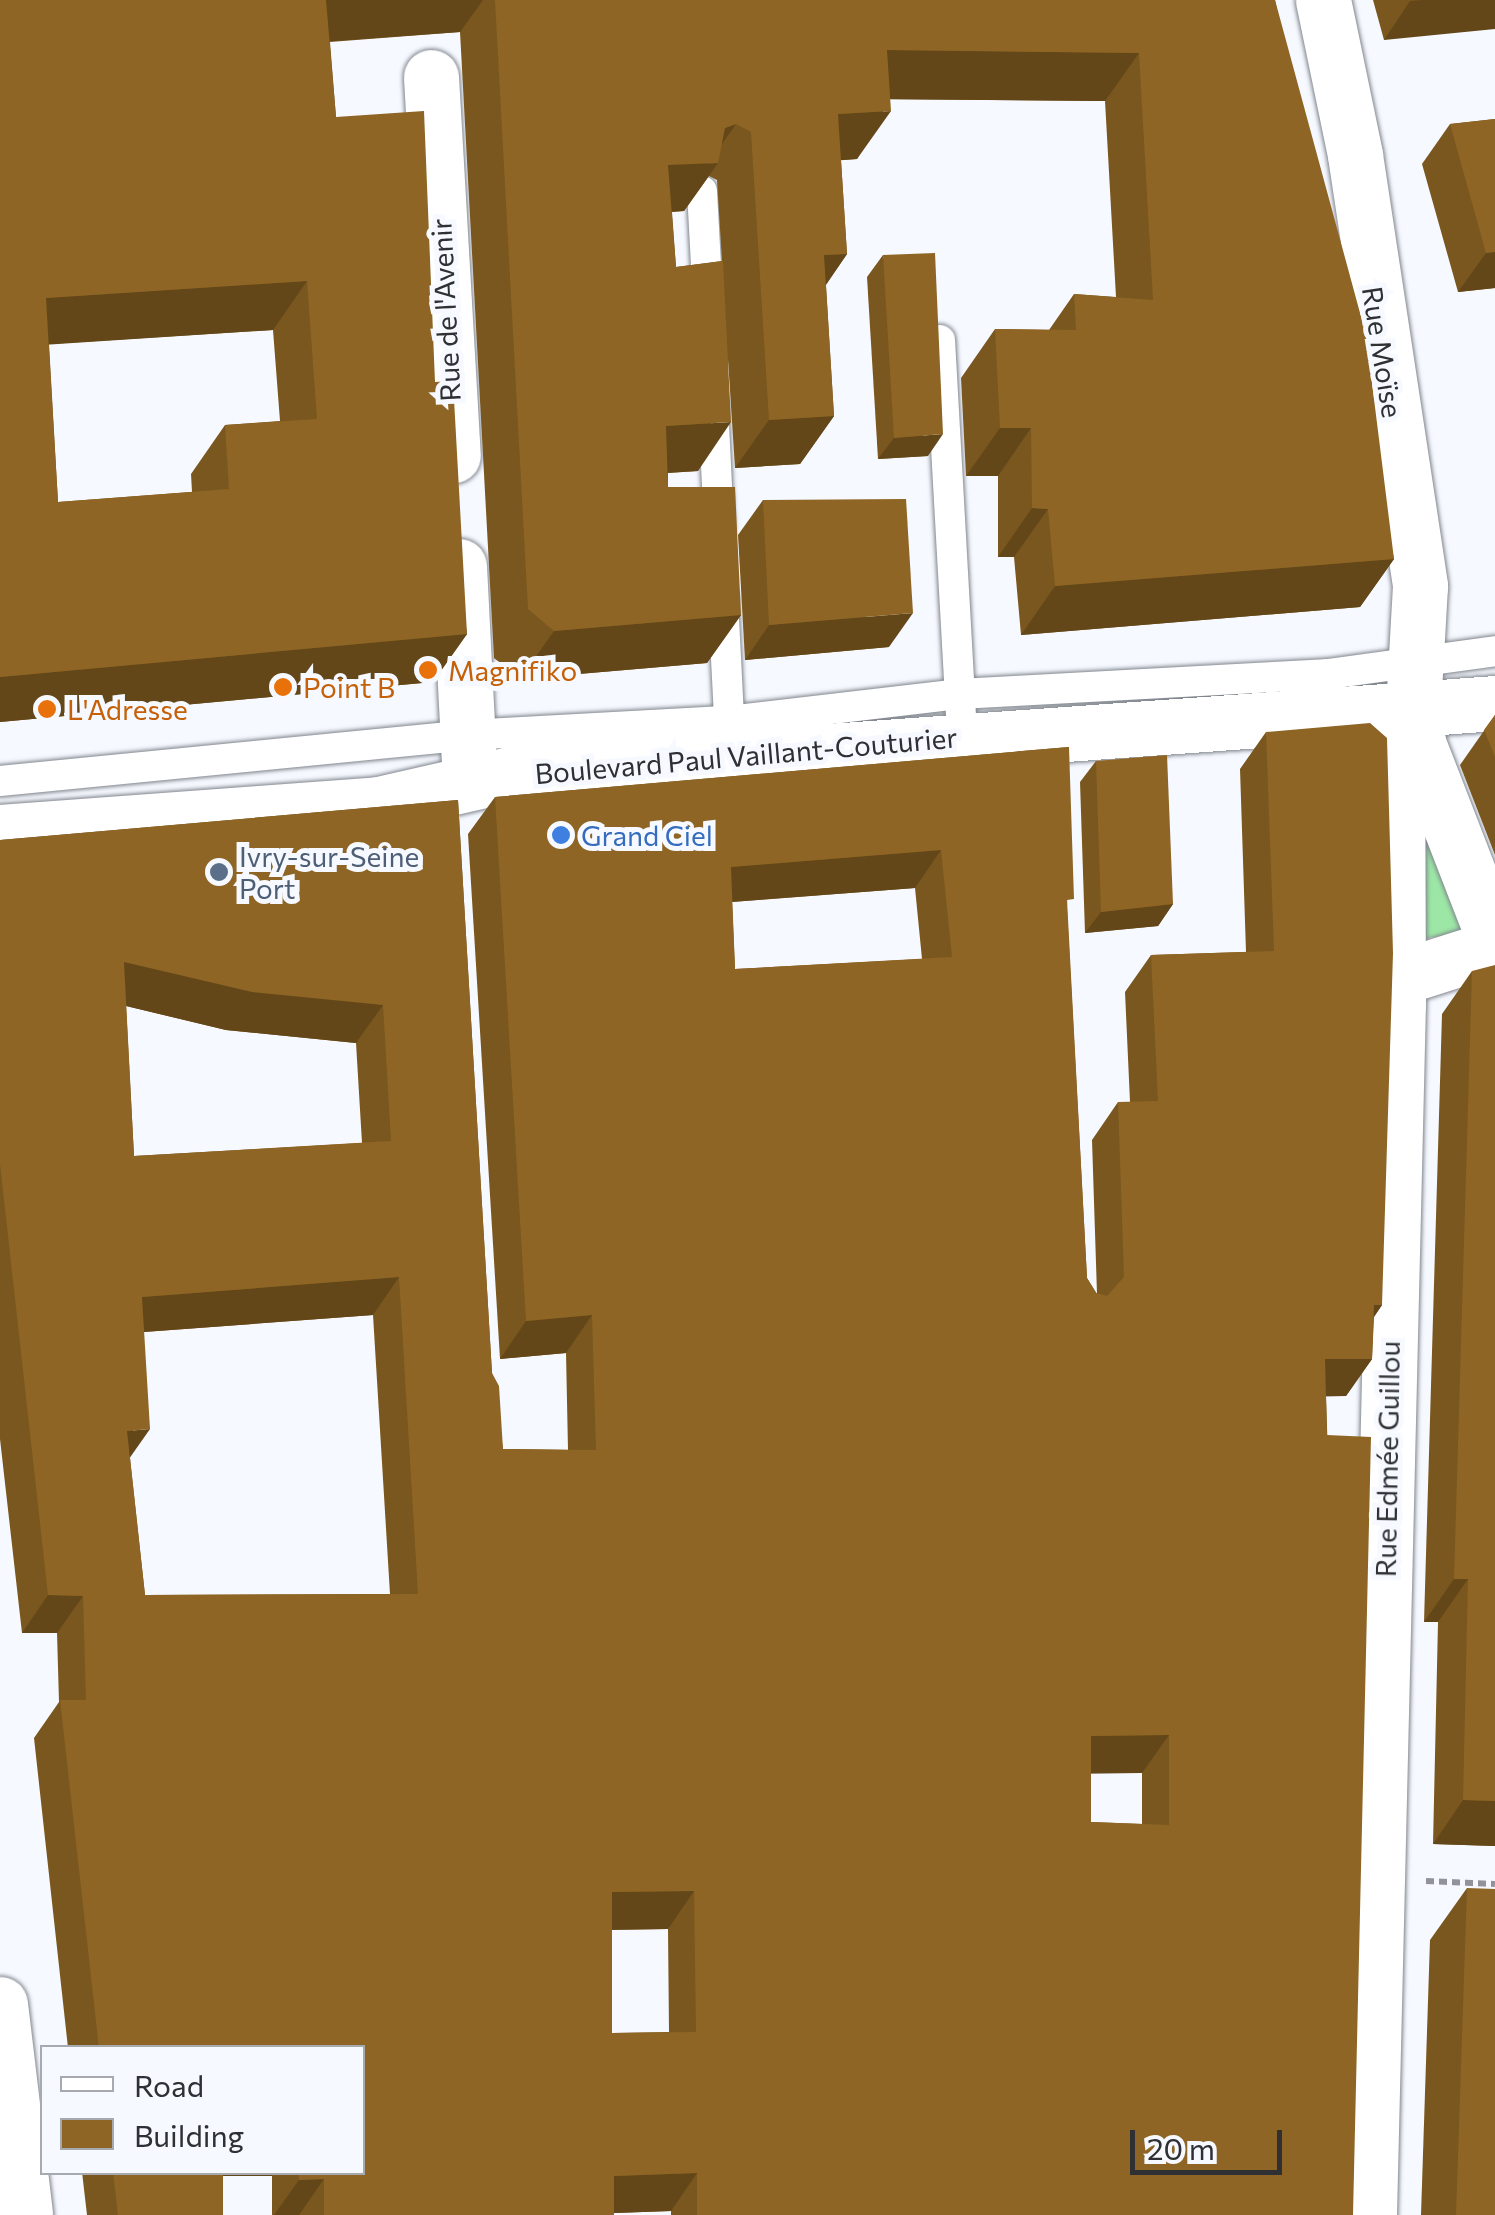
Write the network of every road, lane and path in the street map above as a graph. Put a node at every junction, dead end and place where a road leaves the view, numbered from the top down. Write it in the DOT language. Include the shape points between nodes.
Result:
graph roads {
  1 [pos="1324,0"];
  2 [pos="431,78"];
  3 [pos="702,191"];
  4 [pos="709,329"];
  5 [pos="940,340"];
  6 [pos="711,368"];
  7 [pos="1495,652"];
  8 [pos="1415,685"];
  9 [pos="1495,703"];
  10 [pos="961,715"];
  11 [pos="731,742"];
  12 [pos="0,781"];
  13 [pos="458,784"];
  14 [pos="0,832"];
  15 [pos="1495,944"];
  16 [pos="1398,978"];
  17 [pos="1378,1879"];
  18 [pos="1495,1884"];
  19 [pos="0,2004"];
  20 [pos="26,2215"];
  21 [pos="1370,2215"];
  1 -- 8 [label="street, Rue Moïse" via="1355,155 1420,586"];
  2 -- 13 [label="street, Rue de l'Avenir"];
  3 -- 4 [label="lane"];
  5 -- 10 [label="lane"];
  6 -- 11 [label="lane"];
  7 -- 8 [label="lane, Boulevard Paul Vaillant-Couturier"];
  8 -- 9 [label="street, Boulevard Paul Vaillant-Couturier"];
  8 -- 10 [label="lane, Boulevard Paul Vaillant-Couturier"];
  8 -- 10 [label="street, Boulevard Paul Vaillant-Couturier" via="1335,719 1061,749"];
  8 -- 15 [label="street" via="1418,742"];
  8 -- 16 [label="street, Rue Edmée Guillou" via="1398,748"];
  10 -- 11 [label="street, Boulevard Paul Vaillant-Couturier"];
  11 -- 13 [label="street, Boulevard Paul Vaillant-Couturier"];
  12 -- 13 [label="lane, Boulevard Paul Vaillant-Couturier"];
  13 -- 14 [label="street, Boulevard Paul Vaillant-Couturier" via="380,804"];
  15 -- 16 [label="street"];
  16 -- 17 [label="street, Rue Edmée Guillou"];
  17 -- 18 [label="path"];
  17 -- 21 [label="street, Rue Edmée Guillou"];
  19 -- 20 [label="street"];
}
